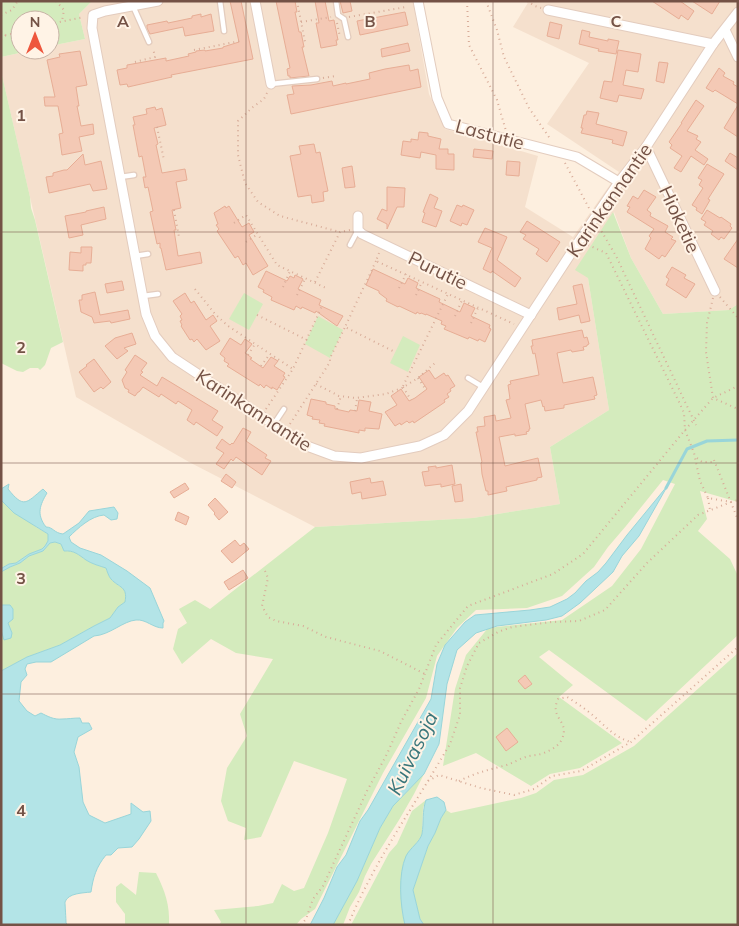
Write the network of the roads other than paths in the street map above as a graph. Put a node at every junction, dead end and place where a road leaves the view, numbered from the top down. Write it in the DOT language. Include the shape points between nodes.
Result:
graph roads {
  1 [pos="158,1"];
  2 [pos="220,1"];
  3 [pos="255,1"];
  4 [pos="336,1"];
  5 [pos="418,1"];
  6 [pos="133,6"];
  7 [pos="548,10"];
  8 [pos="738,12"];
  9 [pos="724,30"];
  10 [pos="224,31"];
  11 [pos="348,37"];
  12 [pos="149,42"];
  13 [pos="714,44"];
  14 [pos="738,57"];
  15 [pos="317,79"];
  16 [pos="270,84"];
  17 [pos="646,147"];
  18 [pos="134,175"];
  19 [pos="120,177"];
  20 [pos="619,182"];
  21 [pos="358,216"];
  22 [pos="358,230"];
  23 [pos="350,245"];
  24 [pos="148,254"];
  25 [pos="135,256"];
  26 [pos="715,291"];
  27 [pos="158,294"];
  28 [pos="143,296"];
  29 [pos="531,315"];
  30 [pos="468,378"];
  31 [pos="484,388"];
  32 [pos="284,409"];
  33 [pos="274,424"];
  1 -- 6 [label="street"];
  2 -- 10 [label="lane"];
  3 -- 16 [label="street"];
  4 -- 11 [label="lane" via="338,15 344,18"];
  5 -- 20 [label="street, Lastutie" via="437,98 448,124 577,157"];
  6 -- 12 [label="lane"];
  6 -- 19 [label="street, Karinkannantie" via="93,15 92,28"];
  7 -- 13 [label="street"];
  8 -- 9 [label="street, Karinkannantie"];
  9 -- 13 [label="street, Karinkannantie"];
  9 -- 14 [label="street"];
  13 -- 17 [label="street, Karinkannantie"];
  15 -- 16 [label="lane"];
  17 -- 20 [label="street, Karinkannantie"];
  17 -- 26 [label="street, Hioketie"];
  18 -- 19 [label="lane"];
  19 -- 25 [label="street, Karinkannantie"];
  20 -- 29 [label="street, Karinkannantie"];
  21 -- 22 [label="street"];
  22 -- 23 [label="lane"];
  22 -- 29 [label="street, Purutie"];
  24 -- 25 [label="lane"];
  25 -- 28 [label="street, Karinkannantie"];
  27 -- 28 [label="lane"];
  28 -- 33 [label="street, Karinkannantie" via="155,336 172,357"];
  29 -- 31 [label="street, Karinkannantie"];
  30 -- 31 [label="lane"];
  31 -- 33 [label="street, Karinkannantie" via="468,411 444,435 420,446 361,458 334,456 307,446"];
  32 -- 33 [label="lane"];
}
